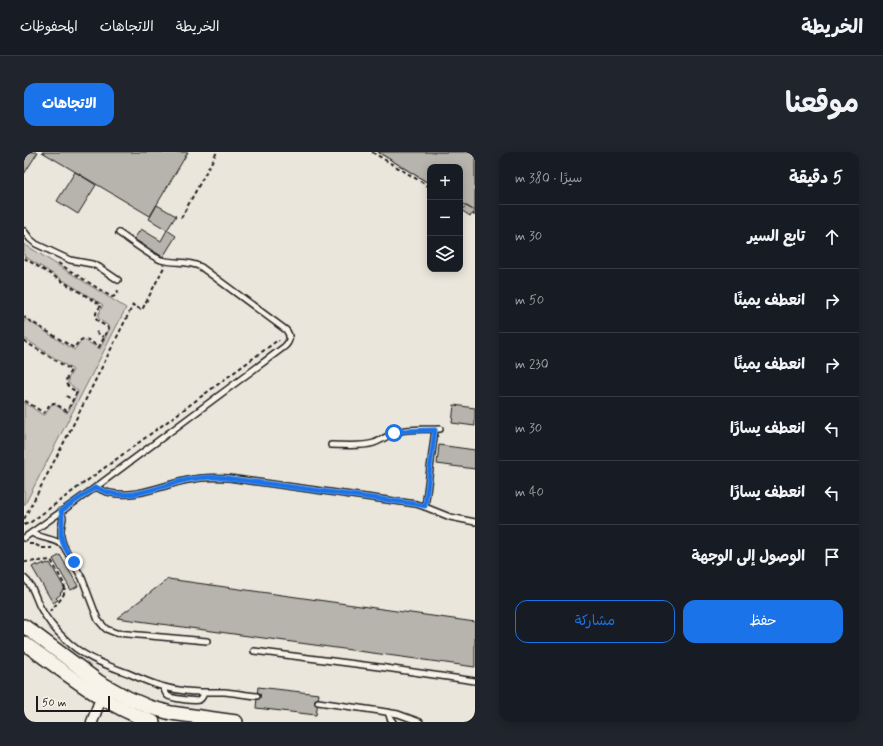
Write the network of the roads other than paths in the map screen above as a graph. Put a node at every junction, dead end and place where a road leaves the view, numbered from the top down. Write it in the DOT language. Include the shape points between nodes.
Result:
graph roads {
  1 [pos="24,231"];
  2 [pos="119,233"];
  3 [pos="118,280"];
  4 [pos="331,445"];
  5 [pos="96,487"];
  6 [pos="425,506"];
  7 [pos="61,511"];
  8 [pos="475,522"];
  9 [pos="32,533"];
  10 [pos="24,538"];
  11 [pos="64,545"];
  12 [pos="24,578"];
  13 [pos="24,626"];
  14 [pos="207,641"];
  15 [pos="24,642"];
  16 [pos="254,651"];
  17 [pos="475,681"];
  18 [pos="164,687"];
  19 [pos="104,693"];
  20 [pos="204,693"];
  21 [pos="257,696"];
  22 [pos="318,702"];
  23 [pos="388,712"];
  24 [pos="92,722"];
  25 [pos="153,722"];
  26 [pos="236,722"];
  27 [pos="393,722"];
  28 [pos="420,722"];
  1 -- 3 [label="lane" via="36,244 70,260 100,267"];
  2 -- 5 [label="lane" via="153,256 167,261 189,262 201,267 286,330 290,339 284,348"];
  4 -- 6 [label="lane" via="369,444 398,432 438,429"];
  5 -- 6 [label="lane" via="105,492 129,494 190,479 219,477"];
  5 -- 7 [label="lane"];
  6 -- 8 [label="lane"];
  7 -- 9 [label="lane"];
  7 -- 11 [label="lane" via="61,537"];
  9 -- 10 [label="lane"];
  9 -- 11 [label="lane"];
  11 -- 14 [label="lane" via="82,578 97,618 106,629 116,633"];
  12 -- 18 [label="lane" via="46,617 64,639 102,663"];
  13 -- 19 [label="street"];
  15 -- 19 [label="street"];
  16 -- 17 [label="lane"];
  18 -- 20 [label="lane"];
  18 -- 20 [label="lane" via="165,693 170,697 196,701 202,698"];
  19 -- 24 [label="street"];
  19 -- 25 [label="street" via="123,710"];
  19 -- 26 [label="street" via="183,716"];
  20 -- 21 [label="lane" via="224,692"];
  22 -- 23 [label="lane"];
  23 -- 27 [label="lane"];
  23 -- 28 [label="lane"];
}
